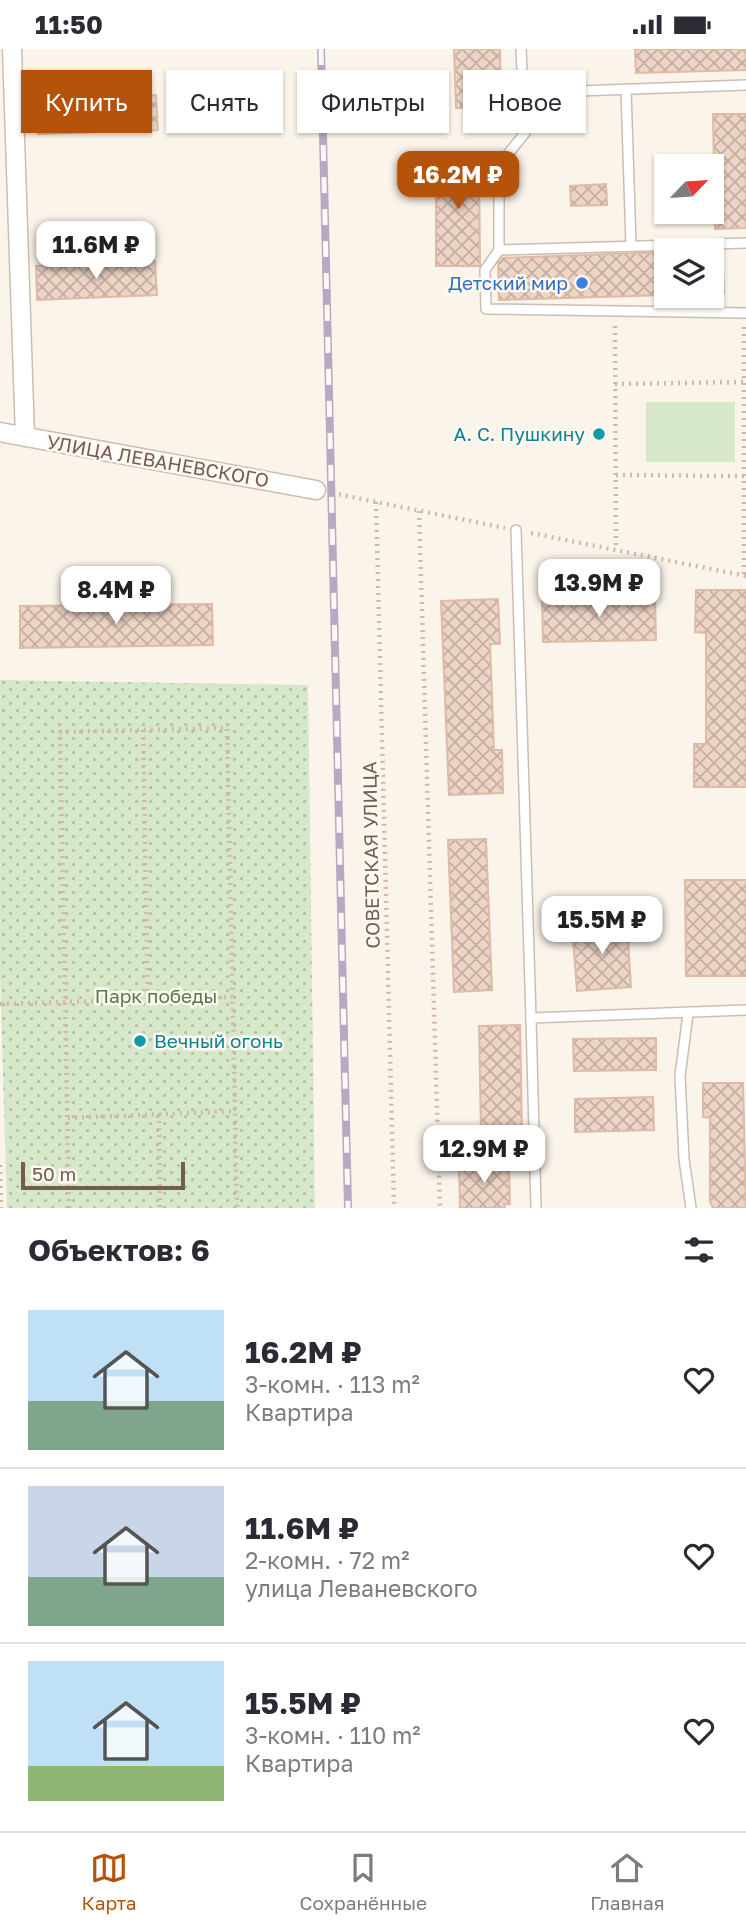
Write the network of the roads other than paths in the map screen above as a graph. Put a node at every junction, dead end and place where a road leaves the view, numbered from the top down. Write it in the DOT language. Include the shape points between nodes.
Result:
graph roads {
  1 [pos="12,49"];
  2 [pos="521,49"];
  3 [pos="522,70"];
  4 [pos="746,85"];
  5 [pos="626,89"];
  6 [pos="586,91"];
  7 [pos="525,133"];
  8 [pos="746,243"];
  9 [pos="631,246"];
  10 [pos="499,250"];
  11 [pos="745,313"];
  12 [pos="0,432"];
  13 [pos="24,437"];
  14 [pos="316,490"];
  15 [pos="516,530"];
  16 [pos="746,1010"];
  17 [pos="688,1014"];
  18 [pos="531,1018"];
  19 [pos="536,1208"];
  20 [pos="691,1208"];
  1 -- 13 [label="street"];
  2 -- 3 [label="lane"];
  4 -- 5 [label="lane"];
  5 -- 6 [label="lane"];
  5 -- 9 [label="lane"];
  7 -- 10 [label="lane" via="499,165"];
  8 -- 9 [label="lane"];
  9 -- 10 [label="lane"];
  10 -- 11 [label="lane" via="485,270 486,309"];
  12 -- 13 [label="street, УЛИЦА ЛЕВАНЕВСКОГО"];
  13 -- 14 [label="street, УЛИЦА ЛЕВАНЕВСКОГО"];
  15 -- 18 [label="lane"];
  16 -- 17 [label="lane"];
  17 -- 18 [label="lane"];
  17 -- 20 [label="lane" via="680,1076"];
  18 -- 19 [label="lane"];
}
